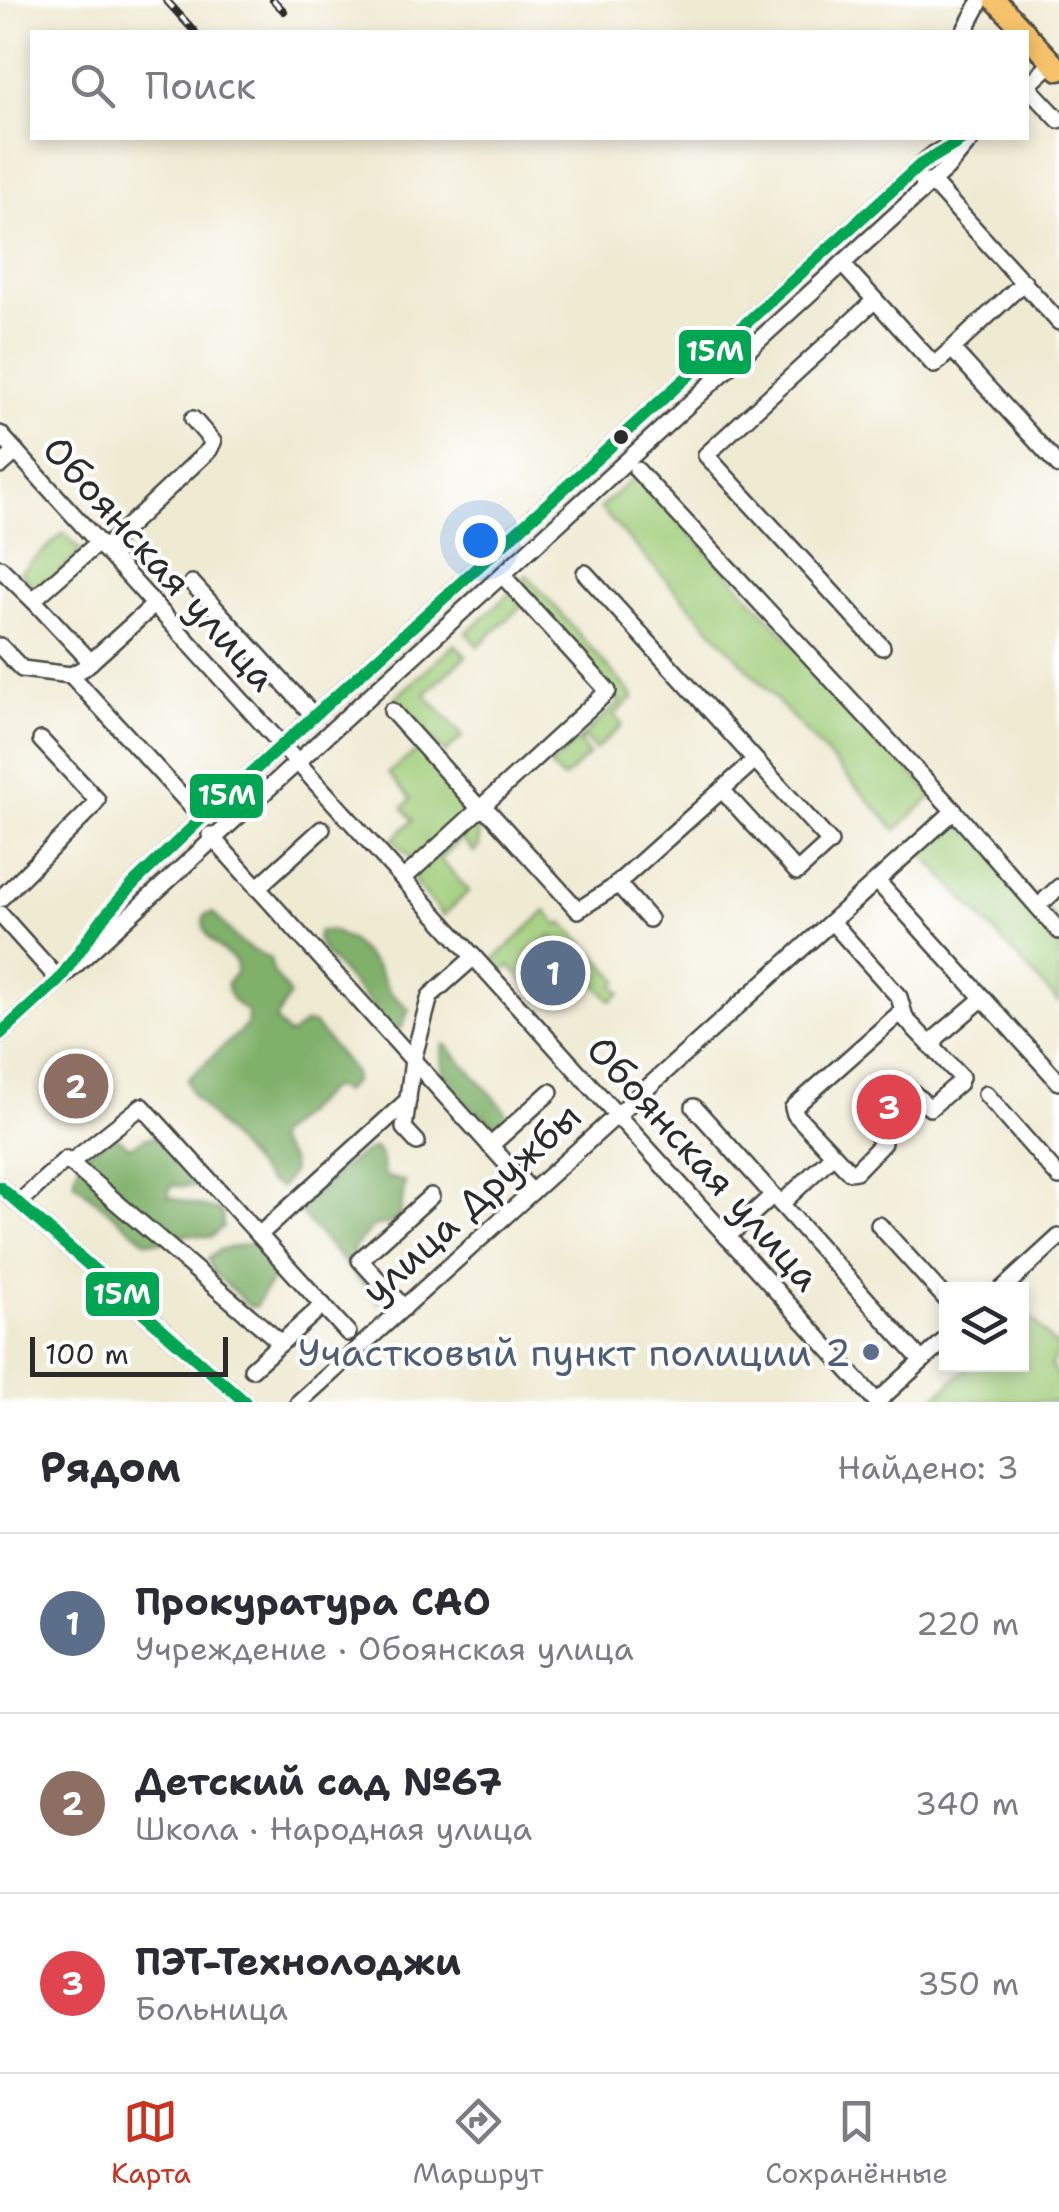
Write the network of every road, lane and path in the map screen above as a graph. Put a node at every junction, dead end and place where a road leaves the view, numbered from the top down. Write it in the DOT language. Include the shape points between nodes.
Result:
graph roads {
  1 [pos="981,0"];
  2 [pos="996,0"];
  3 [pos="965,30"];
  4 [pos="1022,30"];
  5 [pos="1029,37"];
  6 [pos="1056,67"];
  7 [pos="1029,86"];
  8 [pos="1029,89"];
  9 [pos="1059,120"];
  10 [pos="966,140"];
  11 [pos="967,140"];
  12 [pos="920,166"];
  13 [pos="932,182"];
  14 [pos="842,264"];
  15 [pos="1024,282"];
  16 [pos="874,300"];
  17 [pos="1059,322"];
  18 [pos="952,349"];
  19 [pos="192,419"];
  20 [pos="0,434"];
  21 [pos="16,452"];
  22 [pos="0,466"];
  23 [pos="1059,466"];
  24 [pos="637,470"];
  25 [pos="101,546"];
  26 [pos="0,568"];
  27 [pos="585,574"];
  28 [pos="503,576"];
  29 [pos="192,583"];
  30 [pos="33,600"];
  31 [pos="154,605"];
  32 [pos="0,646"];
  33 [pos="882,647"];
  34 [pos="91,662"];
  35 [pos="71,675"];
  36 [pos="392,711"];
  37 [pos="314,716"];
  38 [pos="41,740"];
  39 [pos="282,745"];
  40 [pos="755,760"];
  41 [pos="299,764"];
  42 [pos="722,790"];
  43 [pos="480,808"];
  44 [pos="954,811"];
  45 [pos="200,820"];
  46 [pos="322,829"];
  47 [pos="214,840"];
  48 [pos="403,878"];
  49 [pos="877,881"];
  50 [pos="617,883"];
  51 [pos="257,888"];
  52 [pos="0,899"];
  53 [pos="0,914"];
  54 [pos="649,919"];
  55 [pos="832,922"];
  56 [pos="1059,930"];
  57 [pos="474,957"];
  58 [pos="59,980"];
  59 [pos="983,998"];
  60 [pos="904,1014"];
  61 [pos="0,1034"];
  62 [pos="934,1046"];
  63 [pos="413,1060"];
  64 [pos="1059,1082"];
  65 [pos="903,1084"];
  66 [pos="550,1092"];
  67 [pos="986,1094"];
  68 [pos="408,1100"];
  69 [pos="694,1107"];
  70 [pos="617,1116"];
  71 [pos="866,1120"];
  72 [pos="417,1142"];
  73 [pos="490,1146"];
  74 [pos="834,1156"];
  75 [pos="70,1163"];
  76 [pos="1059,1177"];
  77 [pos="0,1187"];
  78 [pos="532,1192"];
  79 [pos="431,1196"];
  80 [pos="777,1200"];
  81 [pos="19,1204"];
  82 [pos="880,1225"];
  83 [pos="259,1235"];
  84 [pos="727,1237"];
  85 [pos="1059,1237"];
  86 [pos="1010,1282"];
  87 [pos="939,1291"];
  88 [pos="323,1305"];
  89 [pos="404,1308"];
  90 [pos="348,1333"];
  91 [pos="281,1343"];
  92 [pos="939,1346"];
  93 [pos="922,1362"];
  94 [pos="252,1368"];
  95 [pos="245,1402"];
  96 [pos="299,1402"];
  97 [pos="877,1402"];
  1 -- 3 [label="street"];
  2 -- 4 [label="main road"];
  5 -- 6 [label="main road"];
  6 -- 7 [label="street"];
  8 -- 9 [label="street"];
  10 -- 12 [label="street"];
  11 -- 13 [label="street"];
  12 -- 13 [label="street" via="919,179"];
  12 -- 37 [label="street"];
  13 -- 14 [label="street"];
  13 -- 15 [label="street"];
  14 -- 16 [label="street"];
  14 -- 28 [label="street"];
  15 -- 17 [label="street"];
  15 -- 18 [label="street"];
  16 -- 18 [label="street" via="934,365"];
  16 -- 33 [label="street" via="706,454"];
  18 -- 23 [label="street"];
  19 -- 25 [label="street" via="213,442 209,450"];
  20 -- 21 [label="street, Обоянская улица"];
  21 -- 22 [label="street"];
  21 -- 25 [label="street, Обоянская улица"];
  24 -- 44 [label="street"];
  25 -- 30 [label="street"];
  25 -- 31 [label="street, Обоянская улица"];
  26 -- 30 [label="street"];
  27 -- 40 [label="street"];
  28 -- 41 [label="street"];
  28 -- 43 [label="street" via="608,691"];
  29 -- 37 [label="street"];
  30 -- 34 [label="street"];
  31 -- 34 [label="street"];
  31 -- 39 [label="street, Обоянская улица"];
  32 -- 35 [label="street" via="22,669"];
  34 -- 35 [label="street"];
  35 -- 45 [label="street"];
  36 -- 43 [label="street"];
  37 -- 39 [label="street"];
  38 -- 52 [label="street" via="96,800"];
  39 -- 41 [label="street, Обоянская улица"];
  39 -- 45 [label="street"];
  40 -- 42 [label="street"];
  40 -- 42 [label="street" via="830,842 797,872"];
  41 -- 47 [label="street"];
  41 -- 48 [label="street, Обоянская улица"];
  42 -- 50 [label="street"];
  43 -- 48 [label="street"];
  43 -- 50 [label="street" via="578,910"];
  44 -- 49 [label="street, улица Дружбы"];
  44 -- 56 [label="street"];
  45 -- 47 [label="street"];
  45 -- 58 [label="street" via="135,882"];
  46 -- 51 [label="street"];
  47 -- 51 [label="street"];
  47 -- 58 [label="street"];
  48 -- 57 [label="street, Обоянская улица"];
  49 -- 55 [label="street, улица Дружбы"];
  49 -- 59 [label="street"];
  50 -- 54 [label="street"];
  51 -- 63 [label="street"];
  53 -- 58 [label="street"];
  55 -- 60 [label="street" via="898,996"];
  55 -- 70 [label="street, улица Дружбы"];
  57 -- 63 [label="street" via="430,996"];
  57 -- 70 [label="street, Обоянская улица"];
  58 -- 61 [label="street"];
  59 -- 62 [label="street" via="936,1037"];
  59 -- 64 [label="street"];
  60 -- 62 [label="street"];
  60 -- 74 [label="street" via="794,1106"];
  62 -- 65 [label="street" via="960,1081 930,1108"];
  63 -- 68 [label="street"];
  63 -- 73 [label="street"];
  66 -- 73 [label="street"];
  67 -- 76 [label="street"];
  68 -- 72 [label="street" via="404,1128"];
  68 -- 83 [label="street"];
  69 -- 80 [label="street"];
  70 -- 78 [label="street, улица Дружбы"];
  70 -- 84 [label="street, Обоянская улица"];
  71 -- 74 [label="street" via="882,1147 852,1172"];
  73 -- 78 [label="street"];
  74 -- 80 [label="street"];
  75 -- 81 [label="street" via="66,1159"];
  75 -- 83 [label="street" via="142,1106"];
  75 -- 91 [label="street"];
  77 -- 81 [label="street"];
  78 -- 89 [label="street, улица Дружбы"];
  79 -- 89 [label="street" via="360,1260"];
  80 -- 84 [label="street"];
  80 -- 93 [label="street"];
  81 -- 95 [label="street"];
  82 -- 87 [label="street"];
  83 -- 88 [label="street"];
  84 -- 97 [label="street, Обоянская улица"];
  85 -- 86 [label="street"];
  88 -- 90 [label="street"];
  88 -- 91 [label="street"];
  89 -- 96 [label="street, улица Дружбы"];
  91 -- 94 [label="street"];
  92 -- 93 [label="street"];
  93 -- 97 [label="street"];
}
